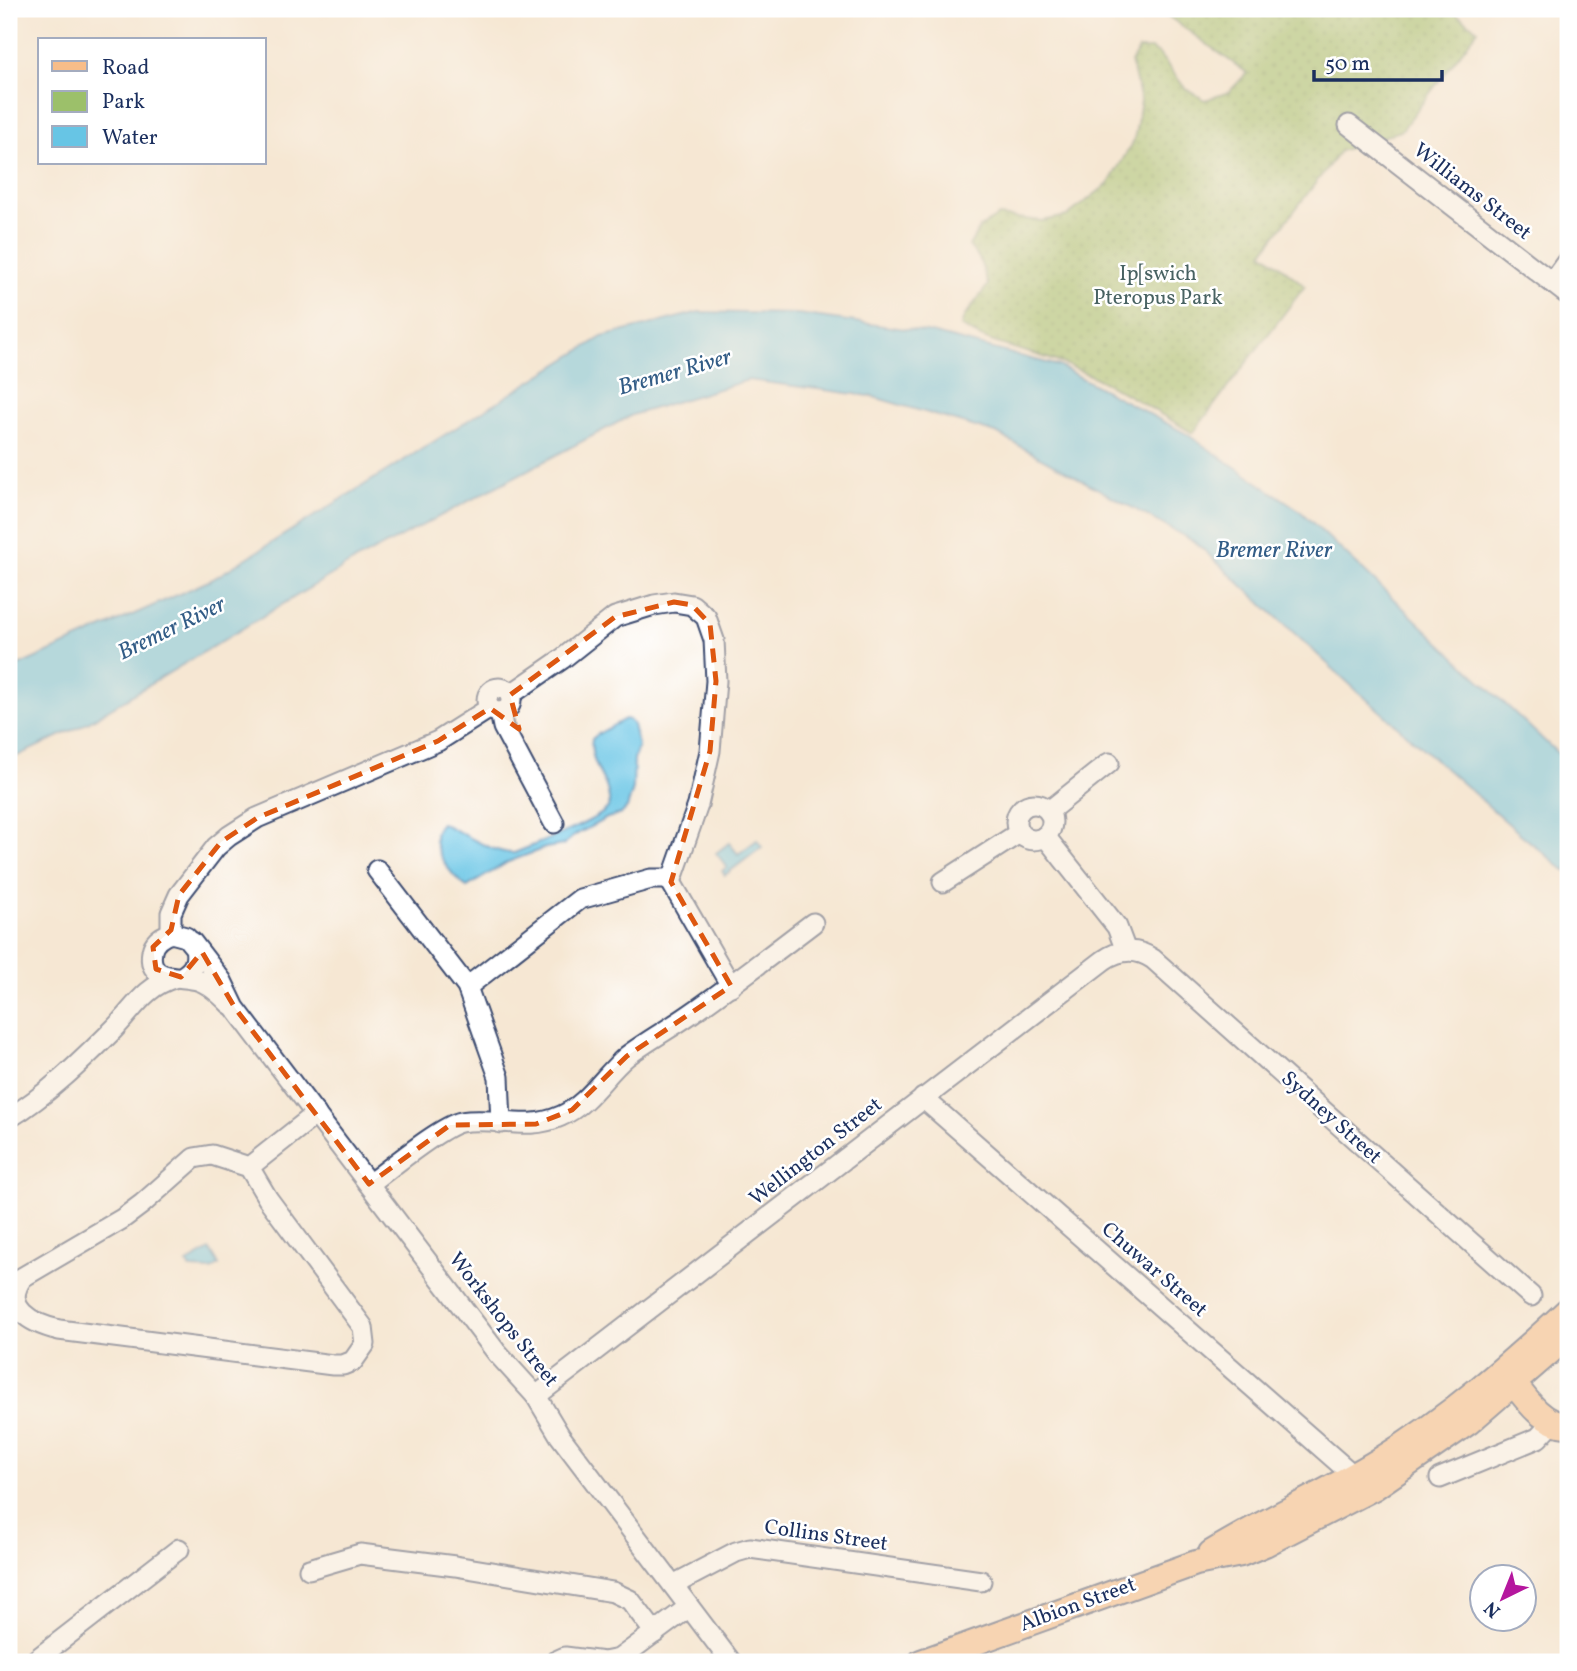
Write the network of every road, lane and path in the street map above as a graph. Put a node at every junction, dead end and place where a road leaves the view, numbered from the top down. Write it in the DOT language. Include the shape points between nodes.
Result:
graph roads {
  1 [pos="1349,125"];
  2 [pos="1568,260"];
  3 [pos="1552,282"];
  4 [pos="1568,295"];
  5 [pos="495,710"];
  6 [pos="1109,763"];
  7 [pos="1049,811"];
  8 [pos="554,823"];
  9 [pos="1020,833"];
  10 [pos="1045,836"];
  11 [pos="377,870"];
  12 [pos="671,882"];
  13 [pos="943,882"];
  14 [pos="813,923"];
  15 [pos="171,933"];
  16 [pos="192,942"];
  17 [pos="1126,951"];
  18 [pos="153,962"];
  19 [pos="177,978"];
  20 [pos="731,986"];
  21 [pos="467,987"];
  22 [pos="132,1007"];
  23 [pos="235,1008"];
  24 [pos="923,1098"];
  25 [pos="316,1114"];
  26 [pos="9,1118"];
  27 [pos="501,1123"];
  28 [pos="249,1167"];
  29 [pos="369,1184"];
  30 [pos="1531,1296"];
  31 [pos="1568,1310"];
  32 [pos="1568,1336"];
  33 [pos="1509,1377"];
  34 [pos="537,1396"];
  35 [pos="1561,1424"];
  36 [pos="1438,1445"];
  37 [pos="1354,1476"];
  38 [pos="1440,1478"];
  39 [pos="178,1549"];
  40 [pos="1196,1563"];
  41 [pos="309,1569"];
  42 [pos="981,1581"];
  43 [pos="673,1585"];
  44 [pos="690,1607"];
  45 [pos="655,1633"];
  46 [pos="33,1662"];
  47 [pos="554,1662"];
  48 [pos="732,1662"];
  49 [pos="921,1662"];
  1 -- 3 [label="street, Williams Street"];
  2 -- 3 [label="street"];
  3 -- 4 [label="street, Williams Street"];
  5 -- 8 [label="street"];
  5 -- 12 [label="street" via="510,705 510,695 615,617 674,602 692,605 706,617 714,640 716,681 710,751 698,805"];
  5 -- 15 [label="street" via="438,741 257,818 229,836 179,895"];
  6 -- 7 [label="street"];
  7 -- 9 [label="street" via="1038,804 1026,805 1016,821"];
  7 -- 10 [label="street" via="1052,821"];
  9 -- 10 [label="street" via="1034,840"];
  9 -- 13 [label="street"];
  10 -- 17 [label="street" via="1117,928"];
  11 -- 21 [label="street"];
  12 -- 20 [label="street"];
  12 -- 21 [label="street" via="651,879 580,899"];
  14 -- 20 [label="street"];
  15 -- 16 [label="street"];
  15 -- 18 [label="street" via="157,940"];
  16 -- 19 [label="street" via="195,964"];
  16 -- 23 [label="street, Workshops Street" via="222,981"];
  17 -- 24 [label="street, Wellington Street" via="1104,960"];
  17 -- 30 [label="street, Sydney Street" via="1153,959"];
  18 -- 19 [label="street" via="161,974"];
  18 -- 22 [label="street"];
  19 -- 22 [label="street" via="153,986"];
  19 -- 23 [label="street, Workshops Street" via="203,982"];
  20 -- 27 [label="street" via="627,1056 572,1110 536,1124"];
  21 -- 27 [label="street" via="499,1077"];
  22 -- 26 [label="street" via="43,1094"];
  23 -- 25 [label="street, Workshops Street"];
  24 -- 34 [label="street, Wellington Street"];
  24 -- 37 [label="street, Chuwar Street"];
  25 -- 28 [label="street"];
  25 -- 29 [label="street, Workshops Street"];
  27 -- 29 [label="street" via="450,1125"];
  28 -- 28 [label="street" via="206,1155 188,1162 132,1212 23,1277 15,1292 16,1307 31,1321 59,1330 292,1362 338,1365 353,1361 365,1344 363,1327"];
  29 -- 34 [label="street, Workshops Street" via="510,1370"];
  31 -- 33 [label="main road, Albion Street"];
  32 -- 33 [label="main road, Albion Street"];
  33 -- 35 [label="main road" via="1536,1410"];
  33 -- 36 [label="main road, Albion Street"];
  33 -- 37 [label="main road, Albion Street"];
  34 -- 43 [label="street, Workshops Street" via="555,1429"];
  35 -- 38 [label="street"];
  36 -- 37 [label="street, Albion Street" via="1416,1452 1371,1480"];
  36 -- 40 [label="main road, Albion Street" via="1375,1487 1285,1534 1241,1554"];
  37 -- 40 [label="main road, Albion Street"];
  39 -- 46 [label="street"];
  40 -- 49 [label="main road, Albion Street"];
  41 -- 45 [label="street" via="360,1554 619,1594 634,1604"];
  42 -- 43 [label="street, Collins Street" via="750,1548"];
  43 -- 44 [label="street, Workshops Street"];
  44 -- 45 [label="street"];
  44 -- 48 [label="street, Workshops Street"];
  45 -- 47 [label="street" via="619,1659 604,1662 565,1657"];
}
